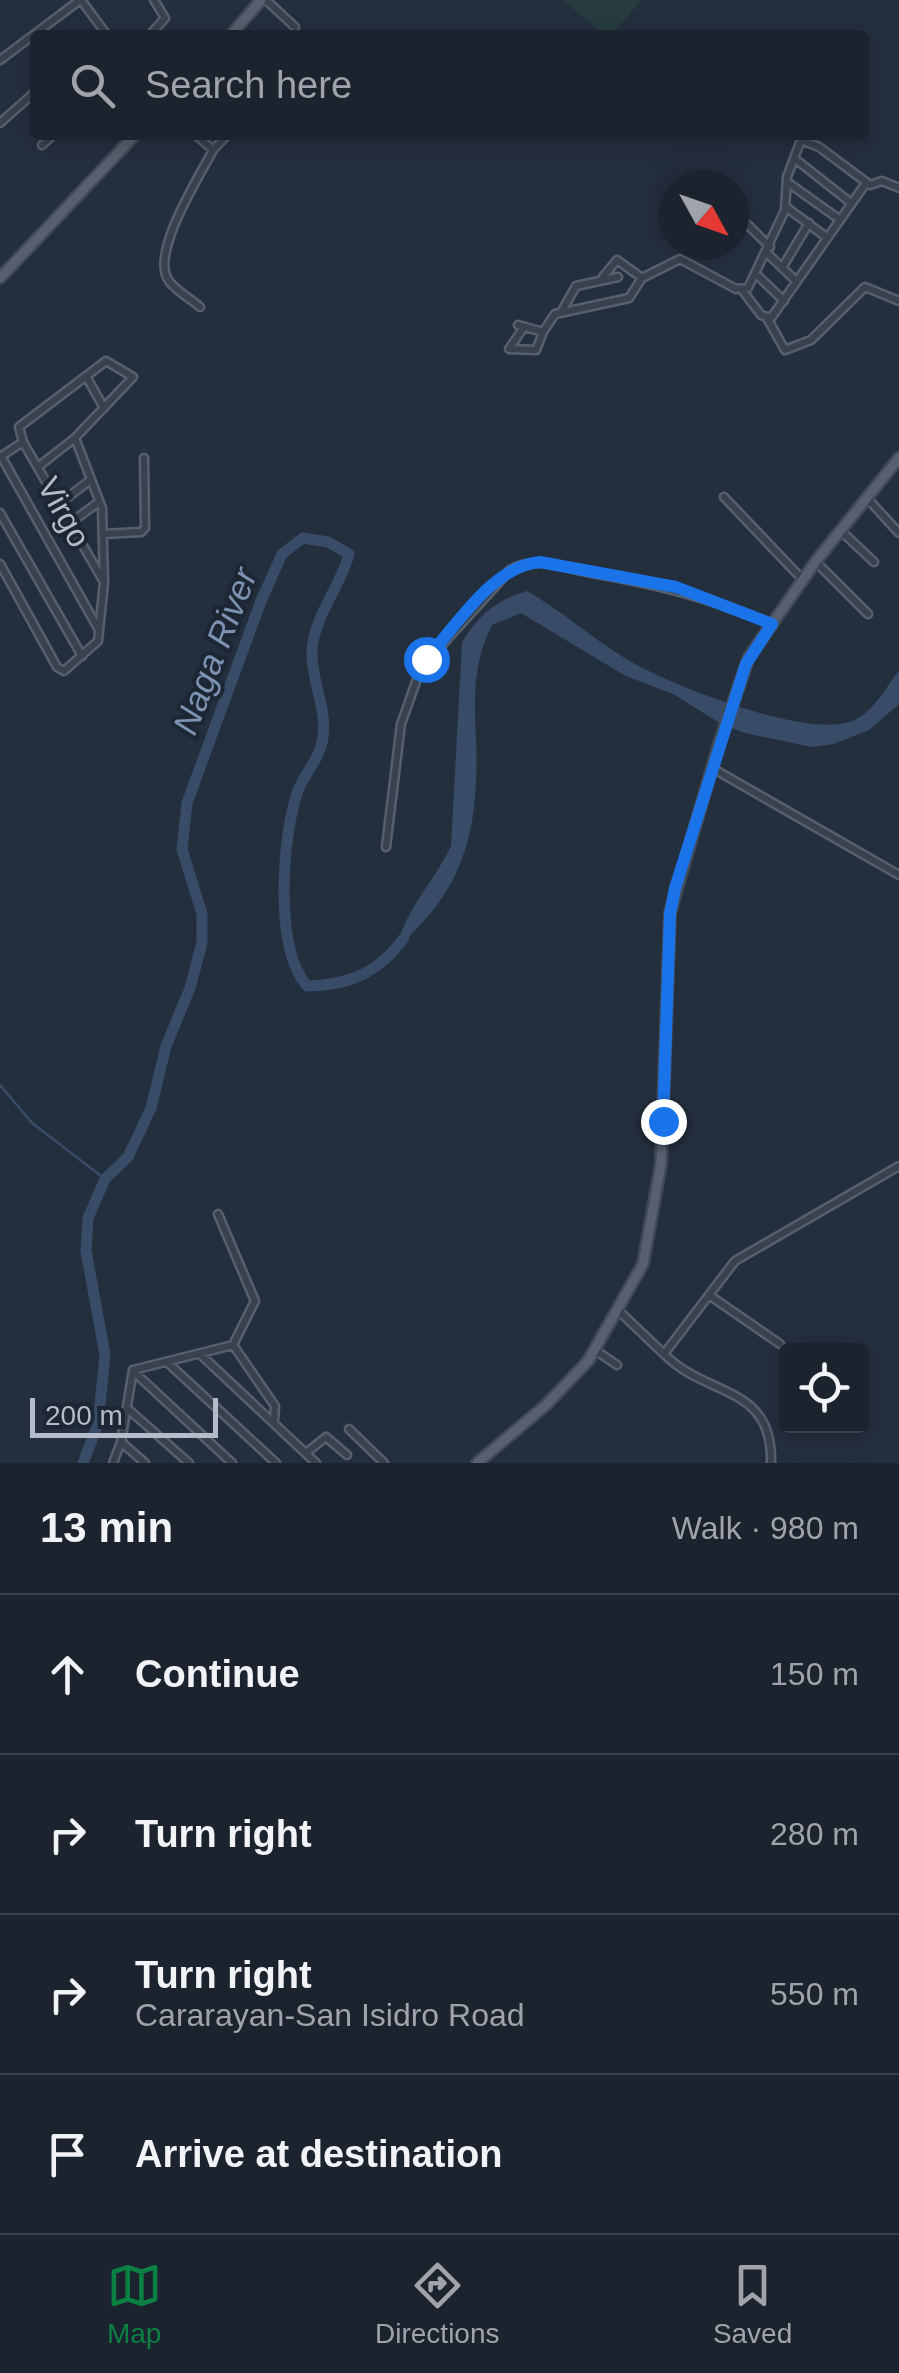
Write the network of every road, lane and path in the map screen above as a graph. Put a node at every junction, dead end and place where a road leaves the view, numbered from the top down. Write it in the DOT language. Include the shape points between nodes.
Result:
graph roads {
  1 [pos="80,0"];
  2 [pos="154,0"];
  3 [pos="263,0"];
  4 [pos="295,27"];
  5 [pos="40,30"];
  6 [pos="103,30"];
  7 [pos="154,30"];
  8 [pos="236,30"];
  9 [pos="30,38"];
  10 [pos="0,60"];
  11 [pos="30,97"];
  12 [pos="0,124"];
  13 [pos="47,140"];
  14 [pos="130,140"];
  15 [pos="202,140"];
  16 [pos="223,140"];
  17 [pos="801,140"];
  18 [pos="806,140"];
  19 [pos="42,145"];
  20 [pos="214,150"];
  21 [pos="794,158"];
  22 [pos="787,182"];
  23 [pos="866,183"];
  24 [pos="899,188"];
  25 [pos="851,203"];
  26 [pos="786,207"];
  27 [pos="839,219"];
  28 [pos="808,223"];
  29 [pos="749,226"];
  30 [pos="826,237"];
  31 [pos="768,250"];
  32 [pos="782,268"];
  33 [pos="756,274"];
  34 [pos="618,277"];
  35 [pos="0,278"];
  36 [pos="603,278"];
  37 [pos="642,278"];
  38 [pos="796,281"];
  39 [pos="743,291"];
  40 [pos="899,300"];
  41 [pos="784,301"];
  42 [pos="200,307"];
  43 [pos="562,311"];
  44 [pos="766,318"];
  45 [pos="543,332"];
  46 [pos="86,376"];
  47 [pos="104,408"];
  48 [pos="75,438"];
  49 [pos="23,442"];
  50 [pos="0,457"];
  51 [pos="144,458"];
  52 [pos="899,458"];
  53 [pos="38,466"];
  54 [pos="89,480"];
  55 [pos="724,497"];
  56 [pos="866,497"];
  57 [pos="99,502"];
  58 [pos="59,504"];
  59 [pos="0,513"];
  60 [pos="70,523"];
  61 [pos="840,530"];
  62 [pos="899,532"];
  63 [pos="103,534"];
  64 [pos="816,562"];
  65 [pos="874,562"];
  66 [pos="0,564"];
  67 [pos="802,580"];
  68 [pos="104,582"];
  69 [pos="868,614"];
  70 [pos="772,624"];
  71 [pos="100,631"];
  72 [pos="82,656"];
  73 [pos="712,768"];
  74 [pos="386,847"];
  75 [pos="899,876"];
  76 [pos="899,1166"];
  77 [pos="218,1214"];
  78 [pos="709,1295"];
  79 [pos="620,1312"];
  80 [pos="779,1343"];
  81 [pos="233,1345"];
  82 [pos="595,1350"];
  83 [pos="200,1353"];
  84 [pos="664,1354"];
  85 [pos="167,1362"];
  86 [pos="617,1365"];
  87 [pos="132,1370"];
  88 [pos="127,1408"];
  89 [pos="274,1422"];
  90 [pos="349,1429"];
  91 [pos="122,1442"];
  92 [pos="347,1454"];
  93 [pos="310,1459"];
  94 [pos="113,1463"];
  95 [pos="145,1463"];
  96 [pos="189,1463"];
  97 [pos="232,1463"];
  98 [pos="276,1463"];
  99 [pos="384,1463"];
  100 [pos="477,1463"];
  101 [pos="771,1463"];
  1 -- 5 [label="street"];
  1 -- 6 [label="street"];
  2 -- 7 [label="street" via="165,18"];
  3 -- 4 [label="street"];
  3 -- 8 [label="main road"];
  9 -- 10 [label="street"];
  11 -- 12 [label="street"];
  13 -- 19 [label="street"];
  14 -- 35 [label="main road"];
  15 -- 20 [label="street"];
  16 -- 20 [label="street"];
  17 -- 21 [label="street"];
  18 -- 23 [label="street"];
  20 -- 42 [label="street" via="164,254 169,282"];
  21 -- 22 [label="street"];
  21 -- 25 [label="street"];
  22 -- 26 [label="street"];
  22 -- 27 [label="street"];
  23 -- 24 [label="street"];
  23 -- 25 [label="street"];
  25 -- 27 [label="street"];
  26 -- 28 [label="street"];
  26 -- 31 [label="street"];
  27 -- 30 [label="street"];
  28 -- 30 [label="street"];
  28 -- 32 [label="street"];
  29 -- 31 [label="street"];
  30 -- 38 [label="street"];
  31 -- 32 [label="street"];
  31 -- 33 [label="street"];
  32 -- 38 [label="street"];
  33 -- 39 [label="street"];
  33 -- 41 [label="street"];
  34 -- 36 [label="street"];
  36 -- 37 [label="street" via="617,260"];
  36 -- 43 [label="street" via="576,286"];
  37 -- 39 [label="street" via="686,259"];
  37 -- 43 [label="street" via="624,300"];
  38 -- 41 [label="street"];
  39 -- 44 [label="street"];
  40 -- 44 [label="street" via="865,288 812,340 785,350"];
  41 -- 44 [label="street"];
  43 -- 45 [label="street"];
  45 -- 45 [label="street" via="522,326 509,349 536,350"];
  46 -- 47 [label="street"];
  46 -- 47 [label="street" via="106,362 133,376"];
  46 -- 49 [label="street" via="23,423"];
  47 -- 48 [label="street"];
  48 -- 53 [label="street"];
  48 -- 54 [label="street"];
  49 -- 50 [label="street"];
  49 -- 53 [label="street, Virgo"];
  50 -- 71 [label="street"];
  51 -- 63 [label="street" via="145,528"];
  52 -- 56 [label="main road"];
  53 -- 58 [label="street, Virgo"];
  54 -- 57 [label="street"];
  54 -- 58 [label="street"];
  55 -- 67 [label="street"];
  56 -- 61 [label="main road"];
  56 -- 62 [label="street"];
  57 -- 60 [label="street"];
  57 -- 63 [label="street"];
  58 -- 60 [label="street, Virgo"];
  59 -- 72 [label="street"];
  60 -- 68 [label="street, Virgo"];
  61 -- 64 [label="main road"];
  61 -- 65 [label="street"];
  63 -- 68 [label="street"];
  64 -- 67 [label="main road"];
  64 -- 69 [label="street"];
  66 -- 72 [label="street" via="57,668 64,671"];
  67 -- 70 [label="main road"];
  68 -- 71 [label="street"];
  70 -- 73 [label="main road" via="749,658"];
  70 -- 74 [label="street" via="660,583 522,563 482,597 421,668 401,724"];
  71 -- 72 [label="street"];
  73 -- 75 [label="street"];
  73 -- 79 [label="main road" via="670,914 658,1193 643,1264"];
  76 -- 78 [label="street" via="736,1261"];
  77 -- 81 [label="street" via="255,1301"];
  78 -- 80 [label="street"];
  78 -- 84 [label="street"];
  79 -- 82 [label="main road"];
  79 -- 84 [label="street"];
  81 -- 83 [label="street"];
  81 -- 89 [label="street" via="275,1406"];
  82 -- 86 [label="street"];
  82 -- 100 [label="main road" via="546,1405"];
  83 -- 85 [label="street"];
  83 -- 89 [label="street"];
  84 -- 101 [label="street" via="686,1374 750,1401 772,1440"];
  85 -- 87 [label="street"];
  85 -- 98 [label="street"];
  87 -- 88 [label="street"];
  87 -- 97 [label="street"];
  88 -- 91 [label="street"];
  88 -- 96 [label="street"];
  89 -- 93 [label="street"];
  90 -- 99 [label="street"];
  91 -- 94 [label="street"];
  91 -- 95 [label="street"];
  92 -- 93 [label="street" via="326,1437"];
}
